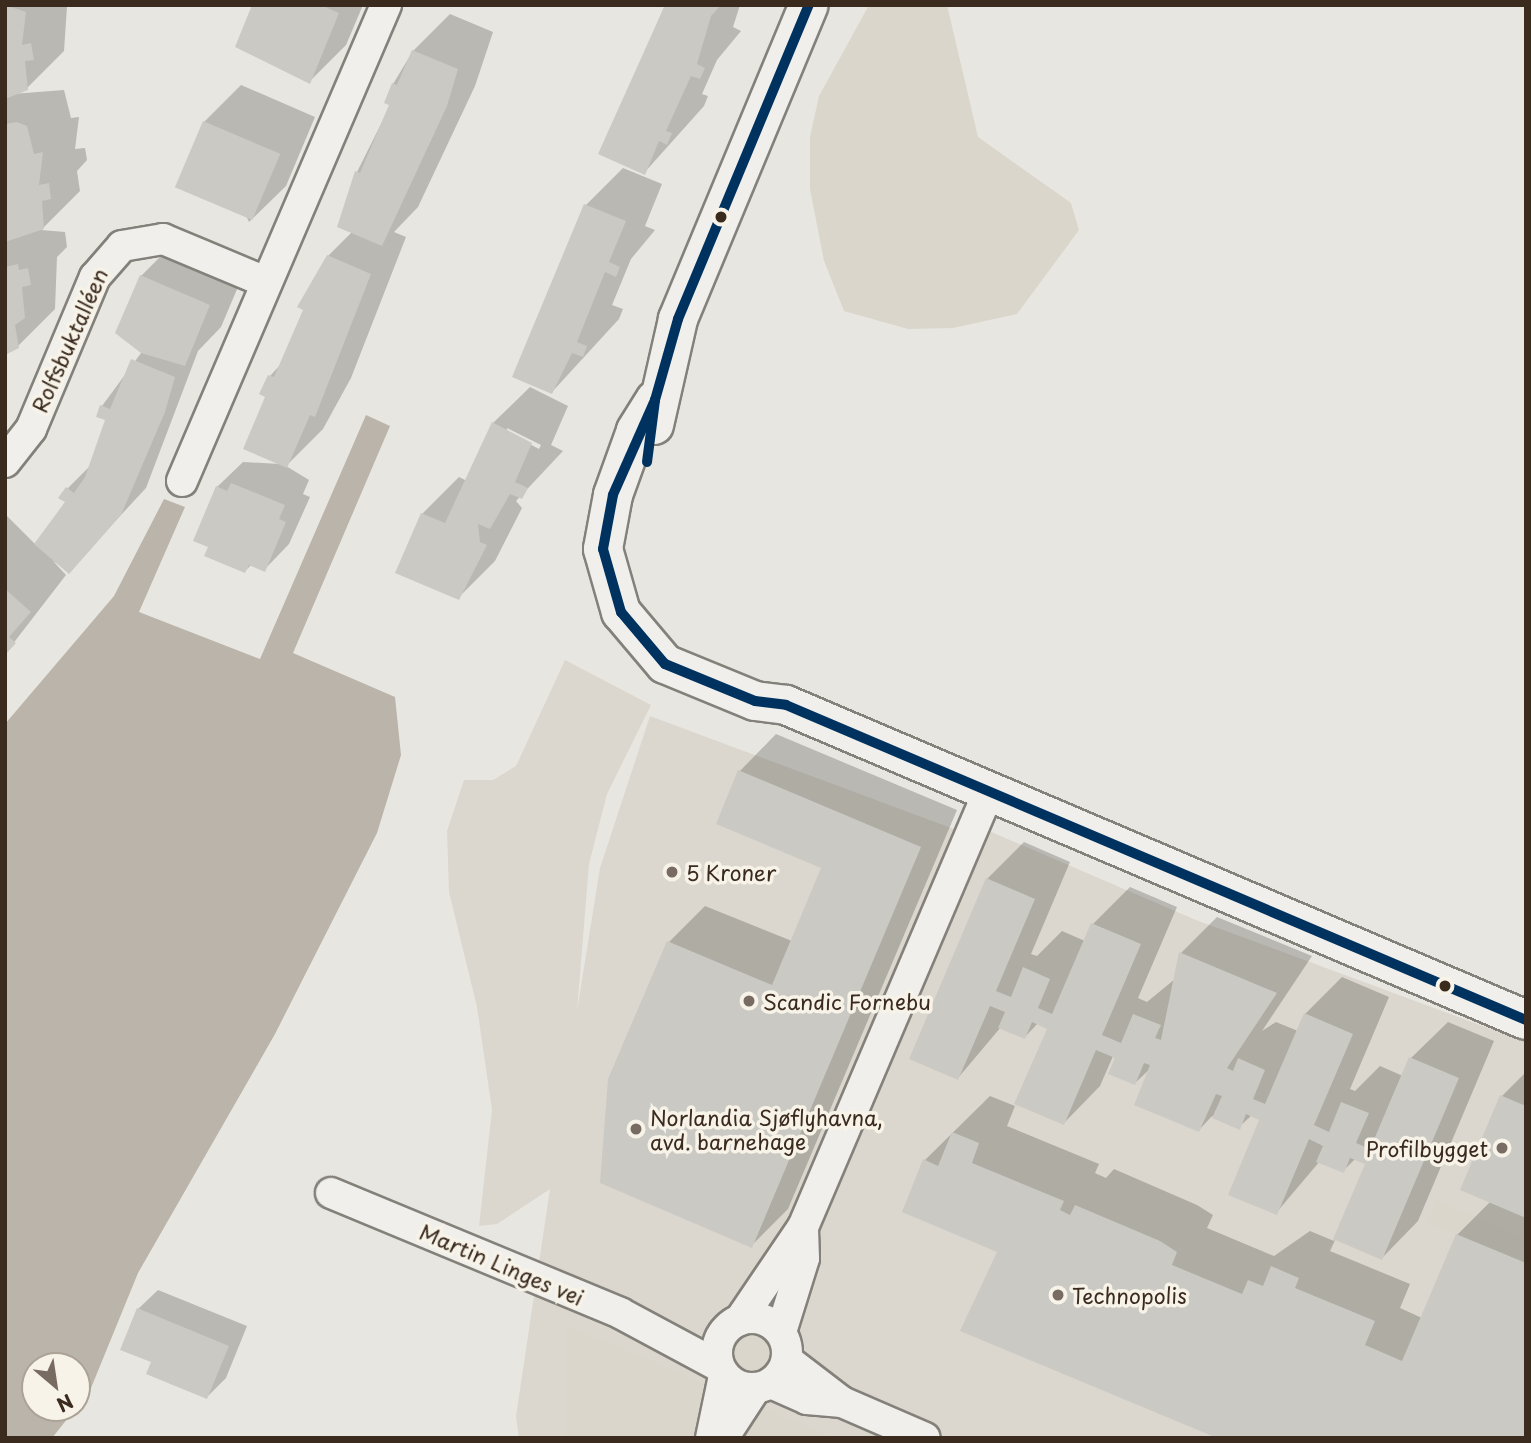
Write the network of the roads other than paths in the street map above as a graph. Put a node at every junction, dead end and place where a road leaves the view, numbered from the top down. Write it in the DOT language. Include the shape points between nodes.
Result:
graph roads {
  1 [pos="386,5"];
  2 [pos="808,5"];
  3 [pos="266,282"];
  4 [pos="5,462"];
  5 [pos="182,481"];
  6 [pos="988,794"];
  7 [pos="1526,1020"];
  8 [pos="331,1193"];
  9 [pos="803,1227"];
  10 [pos="731,1327"];
  11 [pos="673,1338"];
  12 [pos="773,1366"];
  13 [pos="721,1371"];
  14 [pos="711,1438"];
  15 [pos="723,1438"];
  16 [pos="925,1438"];
  1 -- 3 [label="street"];
  2 -- 6 [label="street" via="706,246 655,400 636,431 606,523 605,565 615,600 638,638 665,664 755,701 786,705"];
  3 -- 4 [label="street, Rolfsbuktalléen" via="163,239 122,246 95,277 31,429"];
  3 -- 5 [label="street"];
  6 -- 7 [label="street"];
  6 -- 9 [label="street"];
  8 -- 11 [label="street, Martin Linges vei"];
  9 -- 10 [label="street"];
  9 -- 12 [label="street" via="804,1258"];
  10 -- 11 [label="street"];
  10 -- 12 [label="street" via="762,1320"];
  10 -- 13 [label="street"];
  11 -- 13 [label="street, Martin Linges vei" via="685,1353"];
  12 -- 13 [label="street, Martin Linges vei"];
  12 -- 15 [label="street"];
  12 -- 16 [label="street"];
  13 -- 14 [label="street"];
}
